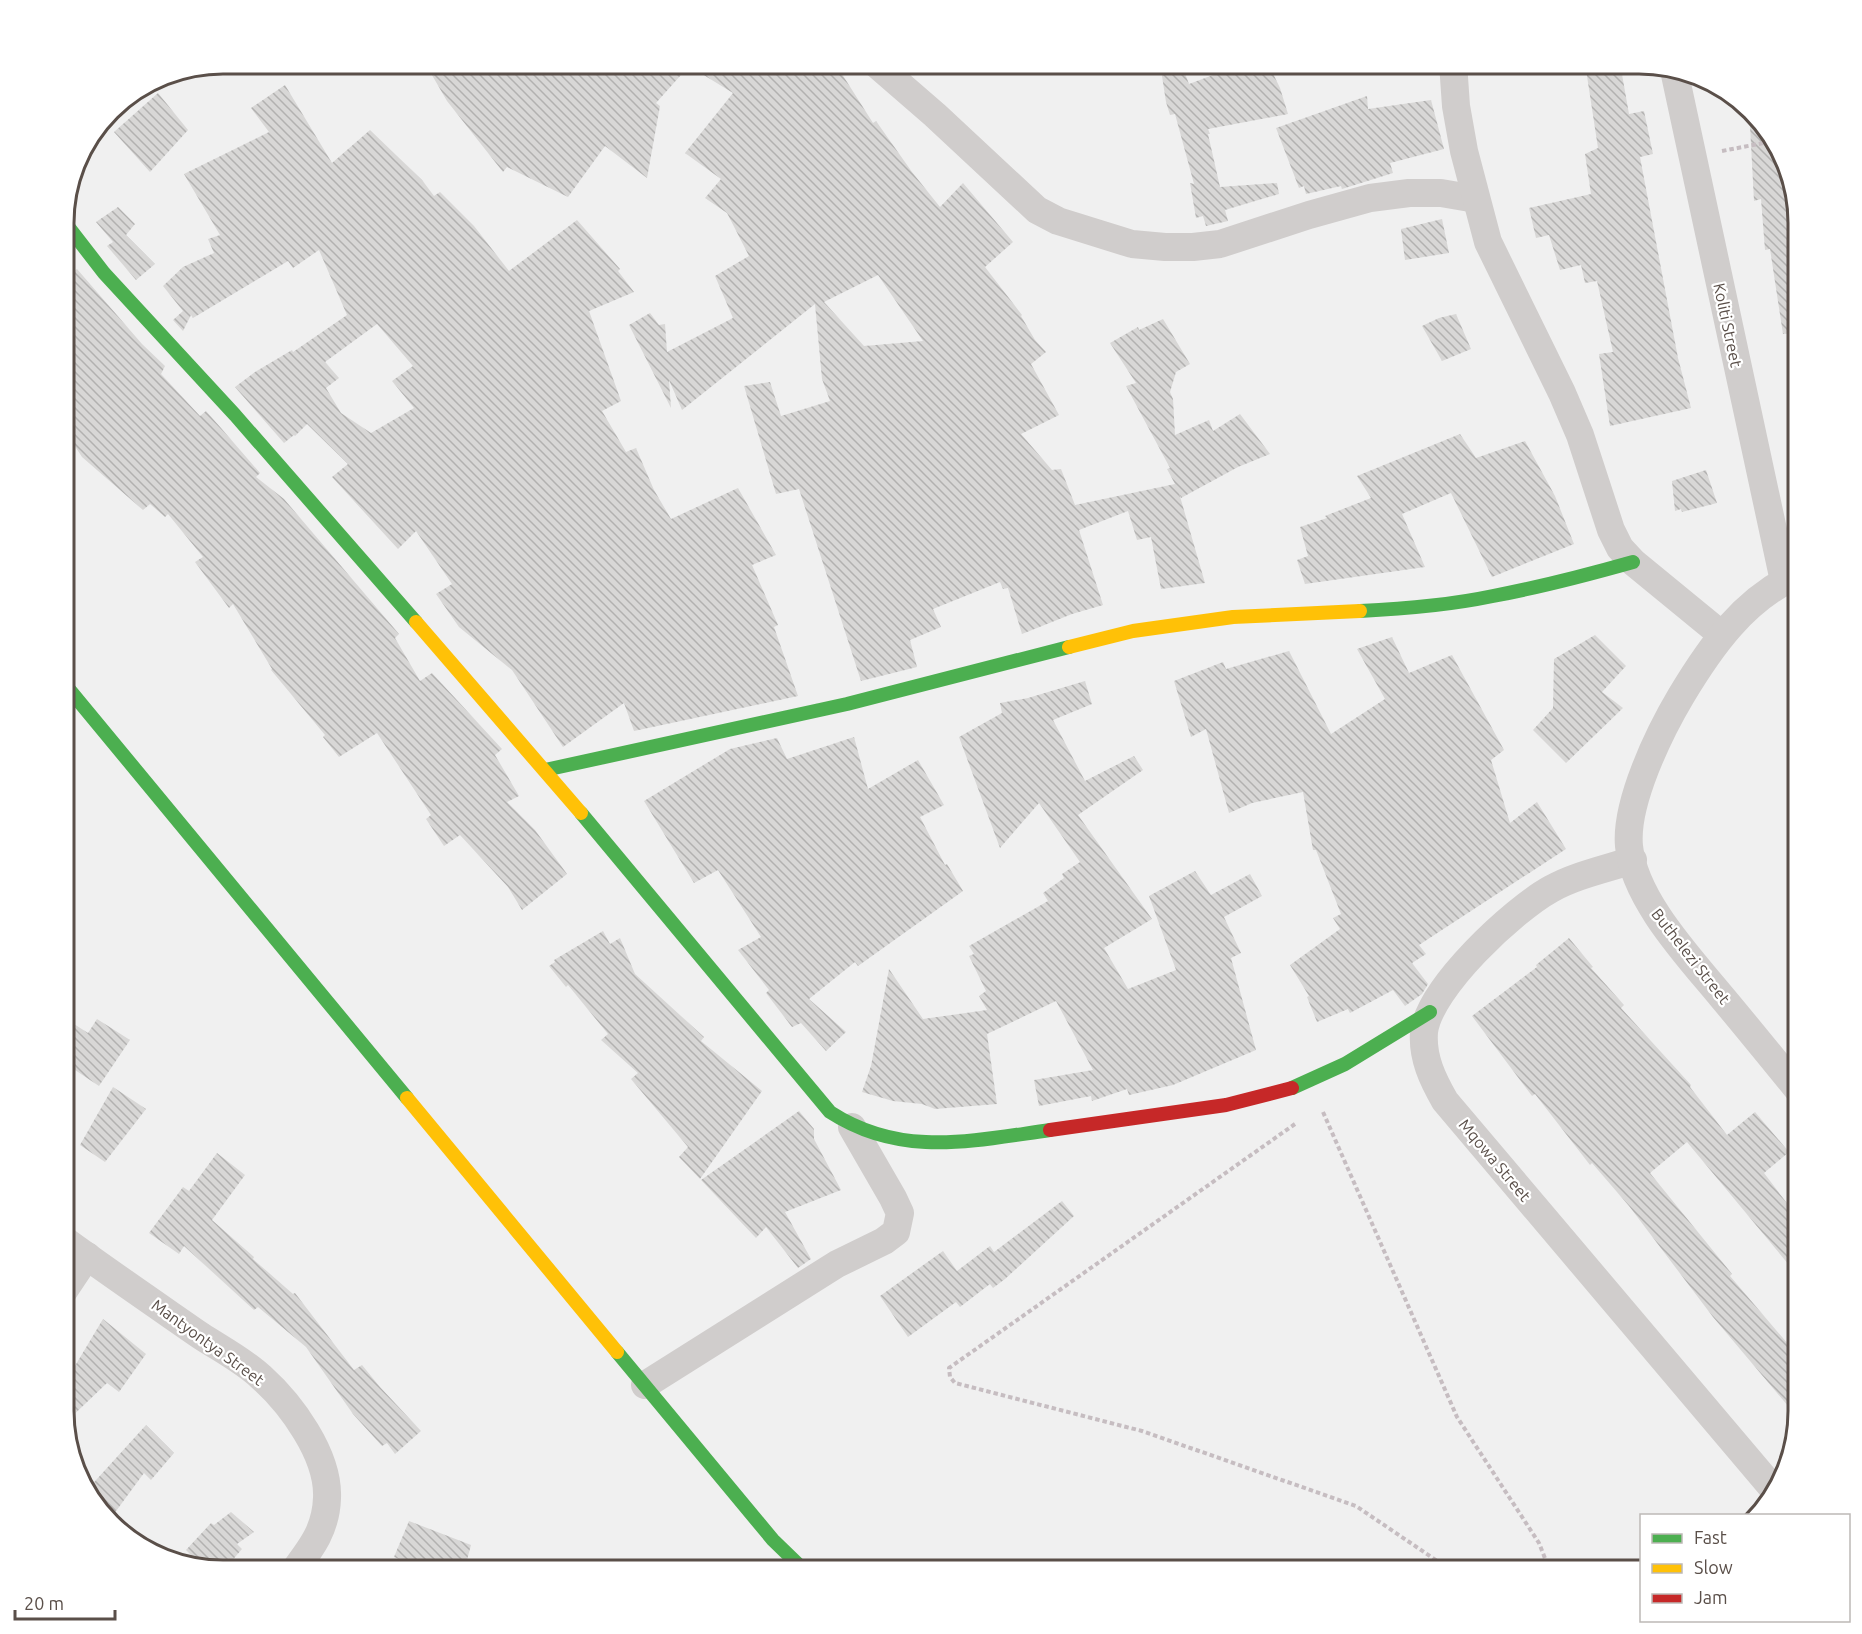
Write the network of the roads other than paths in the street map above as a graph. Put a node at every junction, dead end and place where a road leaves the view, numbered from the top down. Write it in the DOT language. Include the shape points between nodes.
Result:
graph roads {
  1 [pos="888,74"];
  2 [pos="1454,74"];
  3 [pos="1676,78"];
  4 [pos="1476,200"];
  5 [pos="74,234"];
  6 [pos="1633,562"];
  7 [pos="1788,564"];
  8 [pos="1788,579"];
  9 [pos="1722,635"];
  10 [pos="74,695"];
  11 [pos="545,770"];
  12 [pos="1633,860"];
  13 [pos="1430,1012"];
  14 [pos="1788,1078"];
  15 [pos="852,1127"];
  16 [pos="74,1247"];
  17 [pos="87,1256"];
  18 [pos="74,1276"];
  19 [pos="645,1385"];
  20 [pos="1770,1485"];
  21 [pos="773,1540"];
  22 [pos="302,1560"];
  23 [pos="785,1560"];
  24 [pos="794,1560"];
  1 -- 4 [label="street" via="1037,210 1058,221 1132,244 1193,248 1220,244 1370,198 1409,193 1441,193"];
  2 -- 4 [label="street" via="1456,106"];
  3 -- 7 [label="street, Koliti Street"];
  4 -- 6 [label="street" via="1488,242 1580,435 1611,530"];
  5 -- 11 [label="street" via="104,273 235,416"];
  6 -- 9 [label="street"];
  6 -- 11 [label="street" via="1491,597 1397,609 1233,617 1133,631 847,704"];
  8 -- 9 [label="street, Buthelezi Street" via="1753,602"];
  9 -- 12 [label="street, Buthelezi Street" via="1664,725 1642,776 1631,818 1629,845"];
  10 -- 19 [label="street"];
  11 -- 15 [label="street" via="830,1112"];
  12 -- 13 [label="street, Mqowa Street" via="1577,878 1532,901 1450,978"];
  12 -- 14 [label="street, Buthelezi Street" via="1650,903 1676,941"];
  13 -- 15 [label="street" via="1389,1039 1309,1081 1249,1101 933,1144 902,1142"];
  13 -- 20 [label="street, Mqowa Street" via="1424,1032 1426,1058 1445,1101"];
  15 -- 19 [label="street" via="900,1213 896,1232 837,1264"];
  16 -- 17 [label="street, Mantyontya Street"];
  17 -- 18 [label="street"];
  17 -- 22 [label="street, Mantyontya Street" via="261,1377 289,1407 310,1438 323,1470 327,1497 316,1542"];
  19 -- 21 [label="street"];
  21 -- 23 [label="street"];
  21 -- 24 [label="street"];
}
